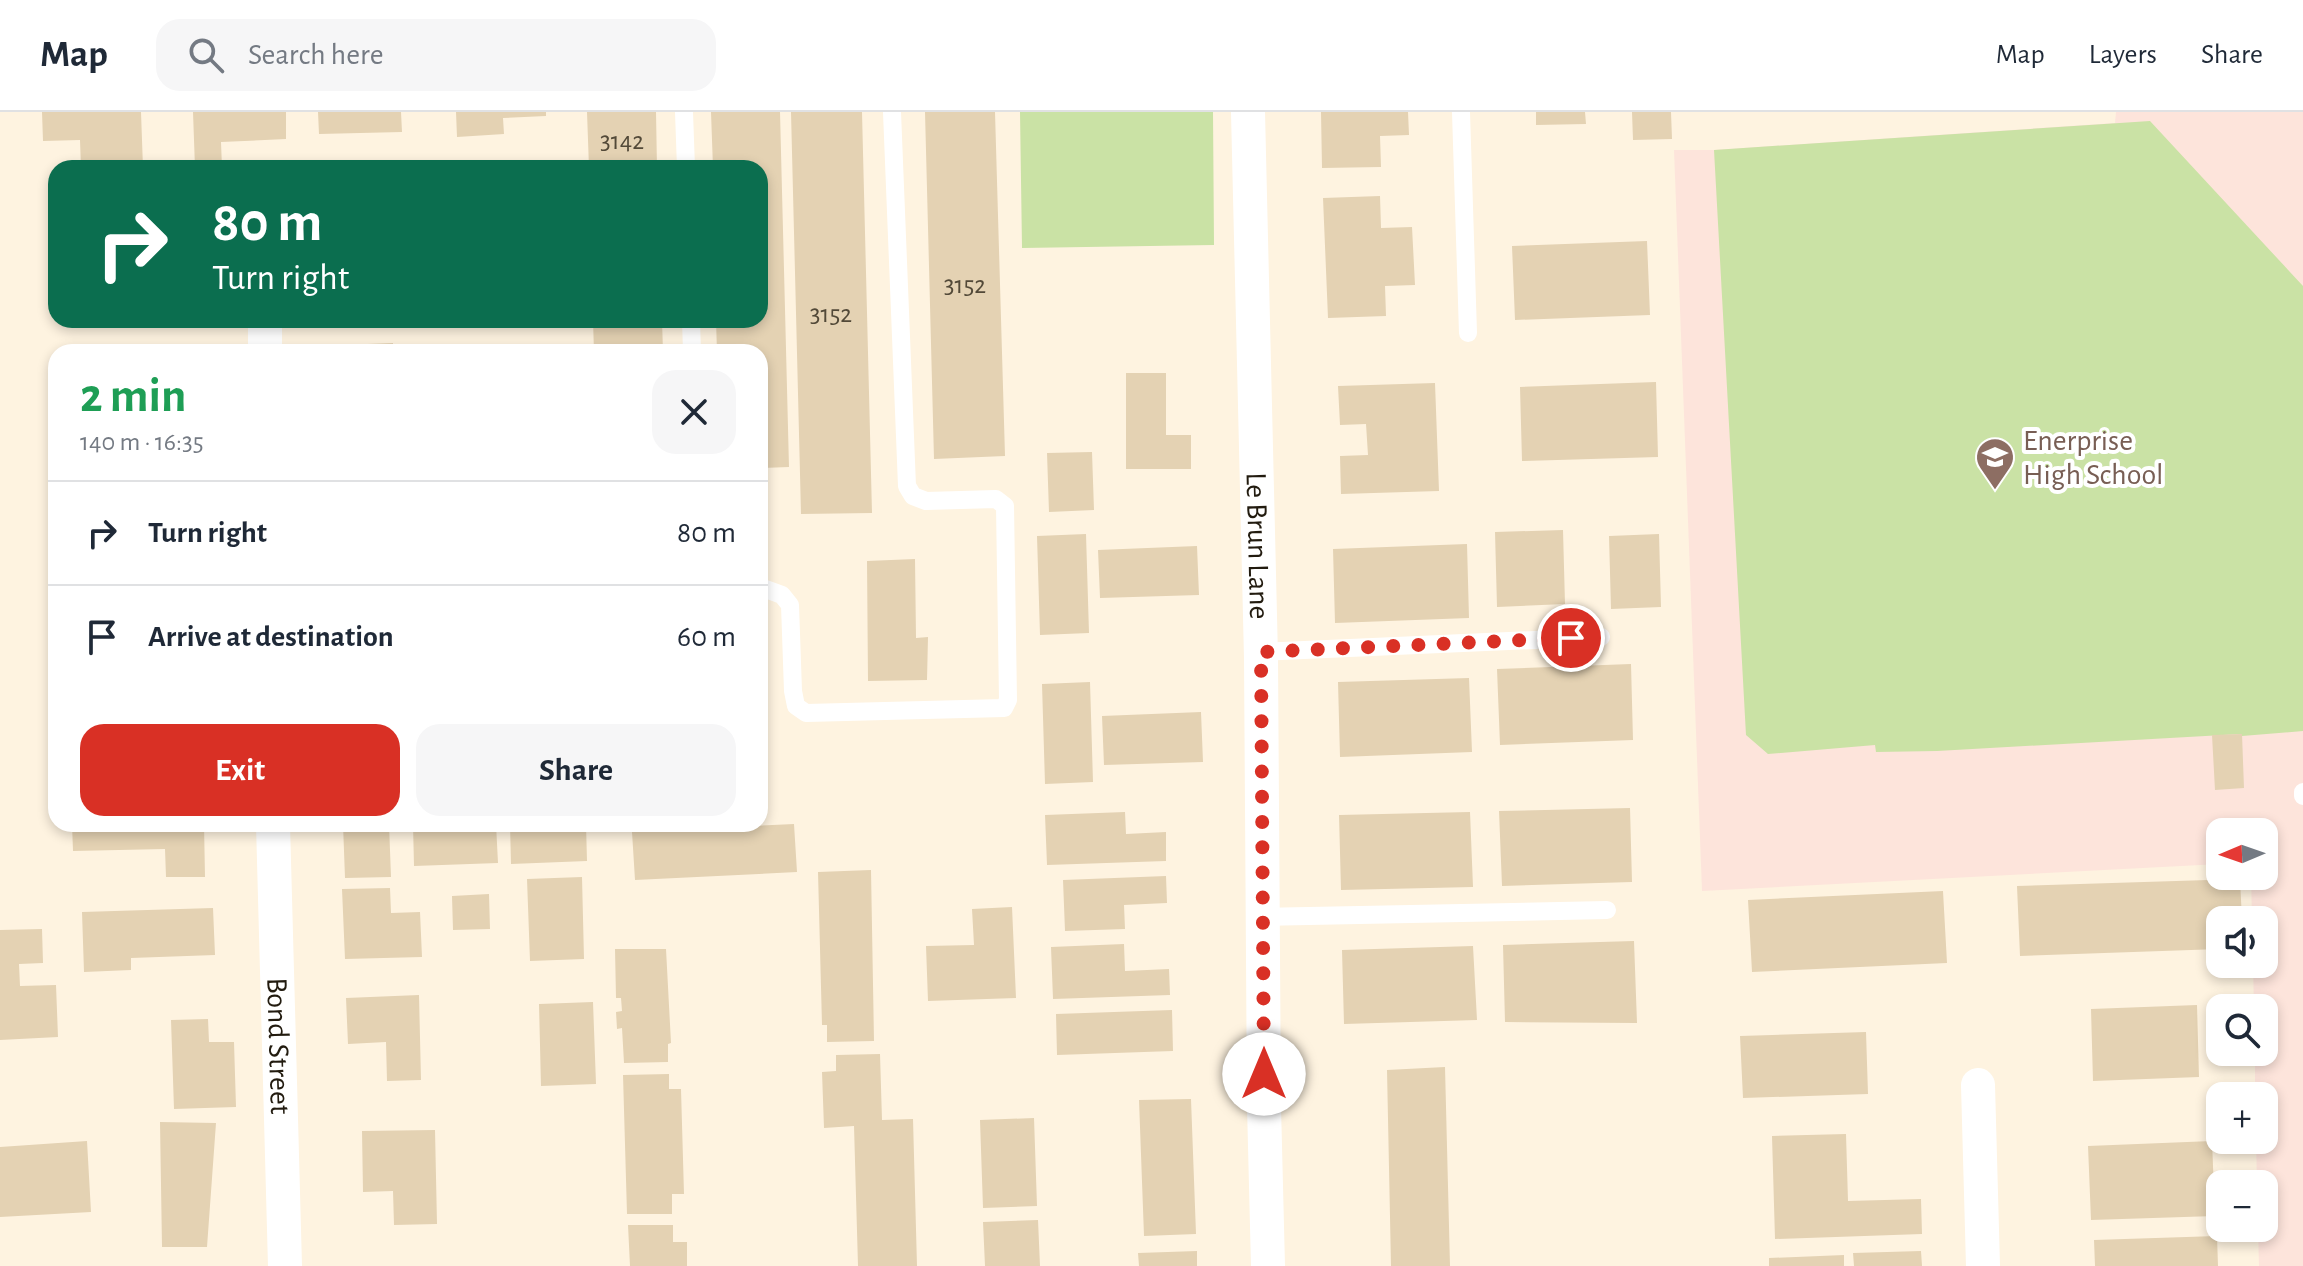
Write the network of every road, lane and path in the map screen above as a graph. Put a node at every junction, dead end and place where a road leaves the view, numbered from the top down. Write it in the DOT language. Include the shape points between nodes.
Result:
graph roads {
  1 [pos="684,112"];
  2 [pos="892,112"];
  3 [pos="1248,112"];
  4 [pos="1461,112"];
  5 [pos="686,160"];
  6 [pos="1468,333"];
  7 [pos="768,590"];
  8 [pos="1601,637"];
  9 [pos="1261,652"];
  10 [pos="273,832"];
  11 [pos="1607,910"];
  12 [pos="1263,917"];
  13 [pos="1978,1085"];
  14 [pos="285,1266"];
  15 [pos="1268,1266"];
  16 [pos="1983,1266"];
  1 -- 5 [label="lane"];
  2 -- 7 [label="lane" via="907,486 913,496 926,501 996,499 1005,506 1008,700 1004,708 806,713 796,706 793,691 790,605"];
  3 -- 9 [label="street, Le Brun Lane"];
  4 -- 6 [label="lane"];
  8 -- 9 [label="lane"];
  9 -- 12 [label="street, Le Brun Lane"];
  10 -- 14 [label="street, Bond Street"];
  11 -- 12 [label="lane"];
  12 -- 15 [label="street, Le Brun Lane"];
  13 -- 16 [label="street"];
}
